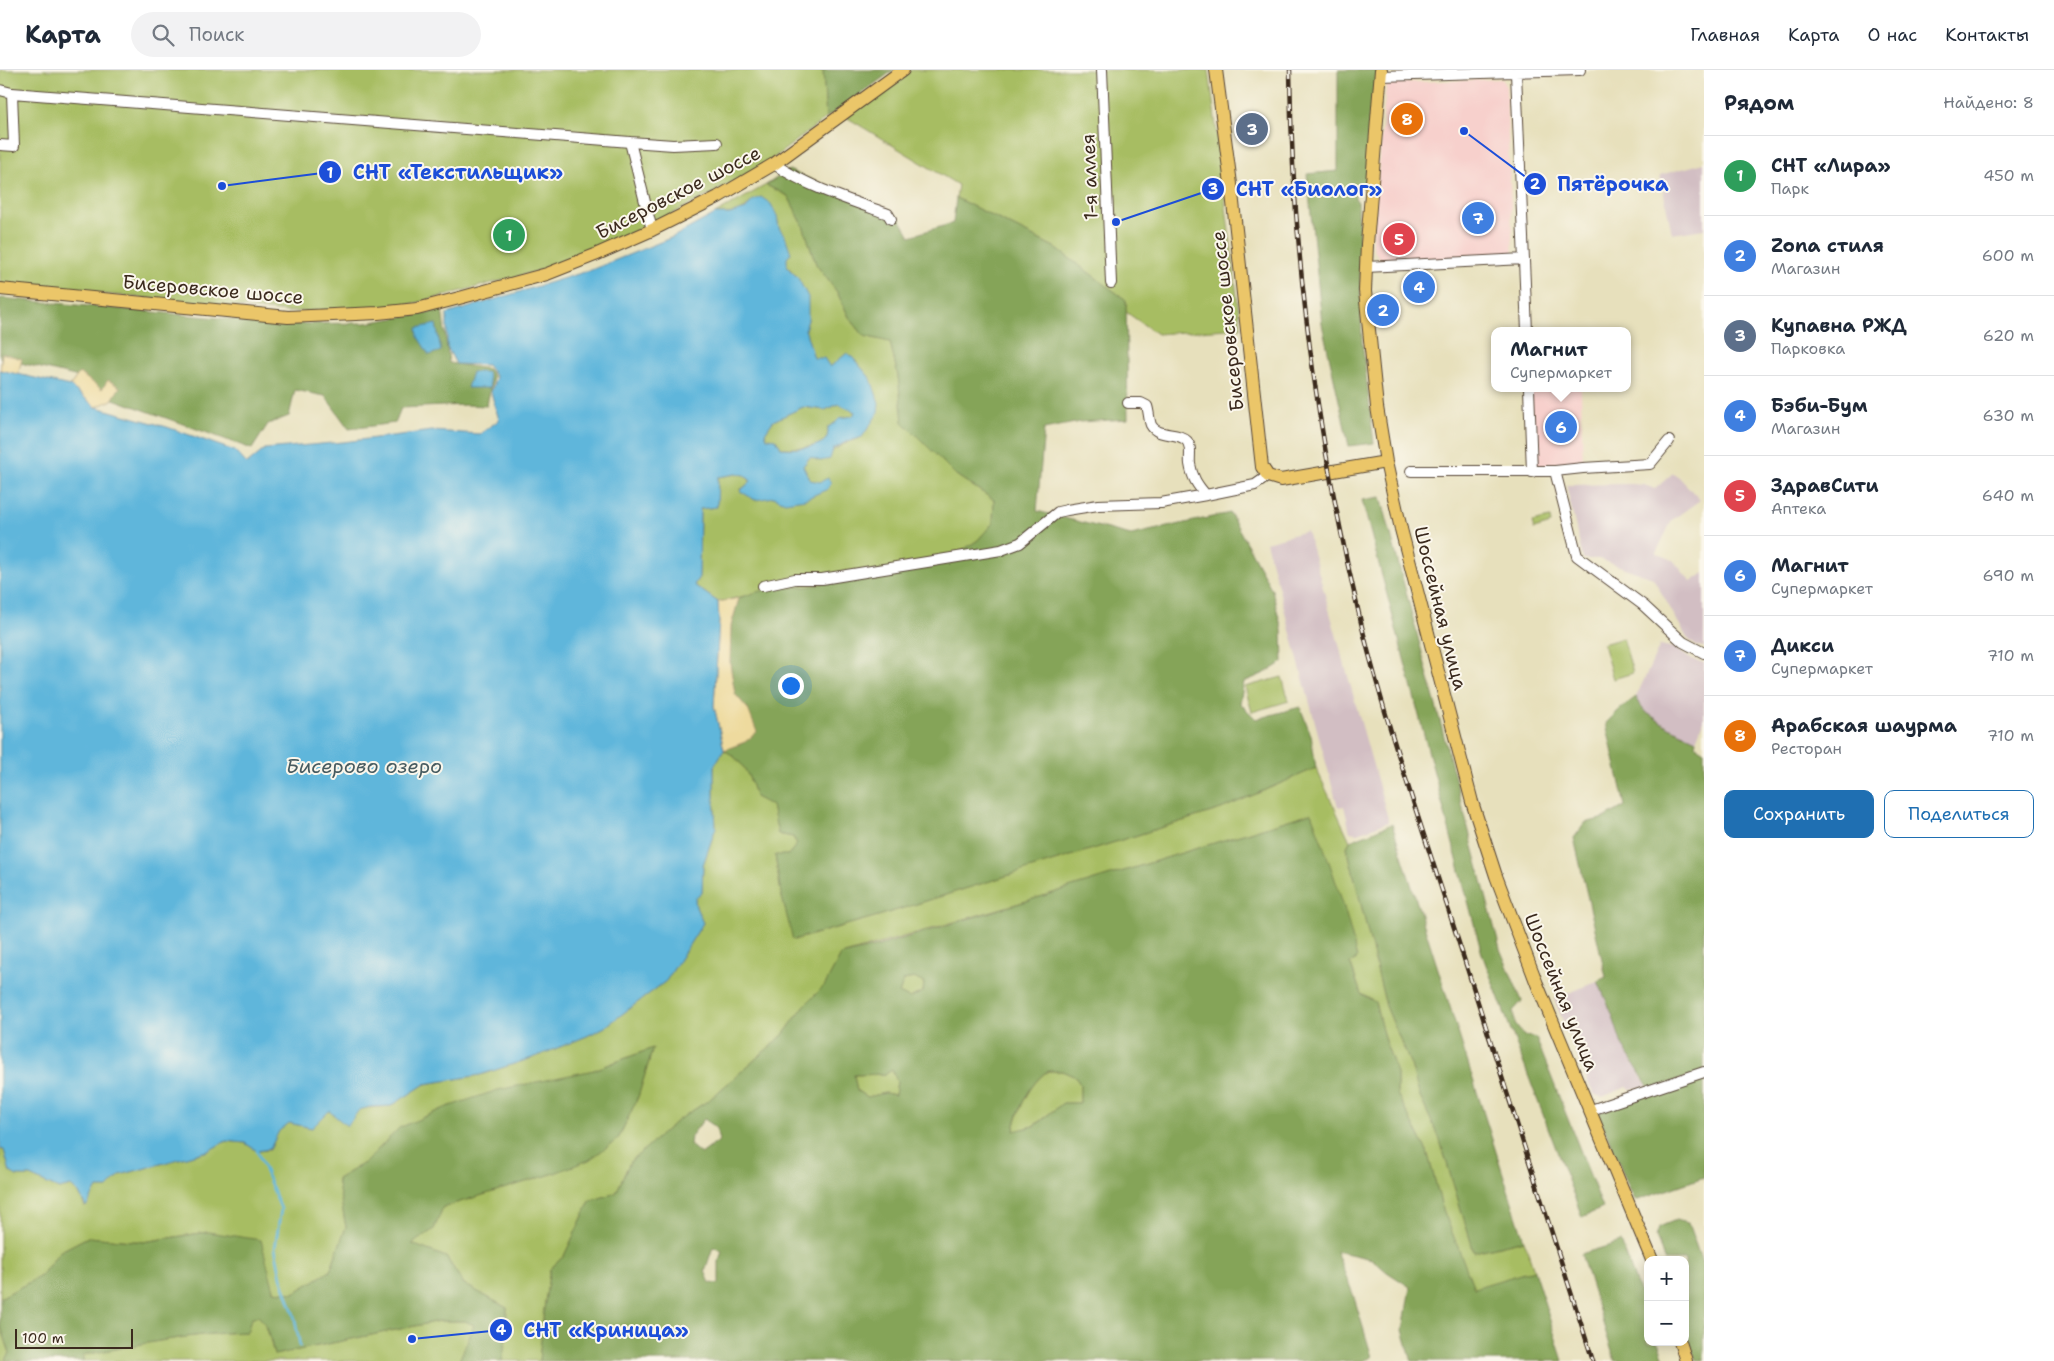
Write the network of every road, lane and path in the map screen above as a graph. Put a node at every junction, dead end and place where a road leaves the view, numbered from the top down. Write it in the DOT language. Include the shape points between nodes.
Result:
graph roads {
  1 [pos="903,70"];
  2 [pos="1102,70"];
  3 [pos="1216,70"];
  4 [pos="1580,70"];
  5 [pos="1381,73"];
  6 [pos="1516,73"];
  7 [pos="0,90"];
  8 [pos="12,93"];
  9 [pos="630,142"];
  10 [pos="717,143"];
  11 [pos="0,145"];
  12 [pos="774,164"];
  13 [pos="891,219"];
  14 [pos="652,230"];
  15 [pos="1524,259"];
  16 [pos="1366,267"];
  17 [pos="1111,283"];
  18 [pos="0,289"];
  19 [pos="1527,327"];
  20 [pos="1529,392"];
  21 [pos="1128,403"];
  22 [pos="1669,441"];
  23 [pos="1386,462"];
  24 [pos="1411,471"];
  25 [pos="1555,471"];
  26 [pos="1532,472"];
  27 [pos="1268,476"];
  28 [pos="1206,495"];
  29 [pos="763,586"];
  30 [pos="1704,653"];
  31 [pos="1704,1072"];
  32 [pos="1591,1110"];
  33 [pos="1650,1256"];
  34 [pos="1681,1346"];
  35 [pos="1686,1361"];
  1 -- 12 [label="main road, Бисеровское шоссе"];
  2 -- 17 [label="street, 1-я аллея"];
  3 -- 27 [label="main road, Бисеровское шоссе" via="1260,457"];
  4 -- 6 [label="street"];
  5 -- 6 [label="street"];
  5 -- 16 [label="main road, Шоссейная улица"];
  6 -- 15 [label="street"];
  7 -- 8 [label="street"];
  8 -- 9 [label="street"];
  8 -- 11 [label="street" via="14,146"];
  9 -- 10 [label="street" via="673,145"];
  9 -- 14 [label="street"];
  12 -- 13 [label="street" via="790,175 888,214"];
  12 -- 14 [label="main road, Бисеровское шоссе"];
  14 -- 18 [label="main road, Бисеровское шоссе" via="547,274 417,309 378,313 288,317"];
  15 -- 16 [label="street"];
  15 -- 19 [label="street"];
  16 -- 23 [label="main road, Шоссейная улица" via="1365,291 1372,362"];
  20 -- 26 [label="street"];
  21 -- 28 [label="street" via="1147,406 1150,424 1157,431 1187,441 1196,483"];
  22 -- 25 [label="street" via="1650,464"];
  23 -- 27 [label="main road" via="1281,480"];
  23 -- 32 [label="main road, Шоссейная улица" via="1484,841 1533,975"];
  24 -- 26 [label="street"];
  25 -- 26 [label="street"];
  25 -- 30 [label="street" via="1577,556 1643,605 1683,642"];
  27 -- 28 [label="street" via="1255,485"];
  28 -- 29 [label="street" via="1161,503 1079,507 1058,512 1020,543 1001,550"];
  31 -- 32 [label="street"];
  32 -- 33 [label="main road, Шоссейная улица"];
  34 -- 35 [label="main road"];
}
